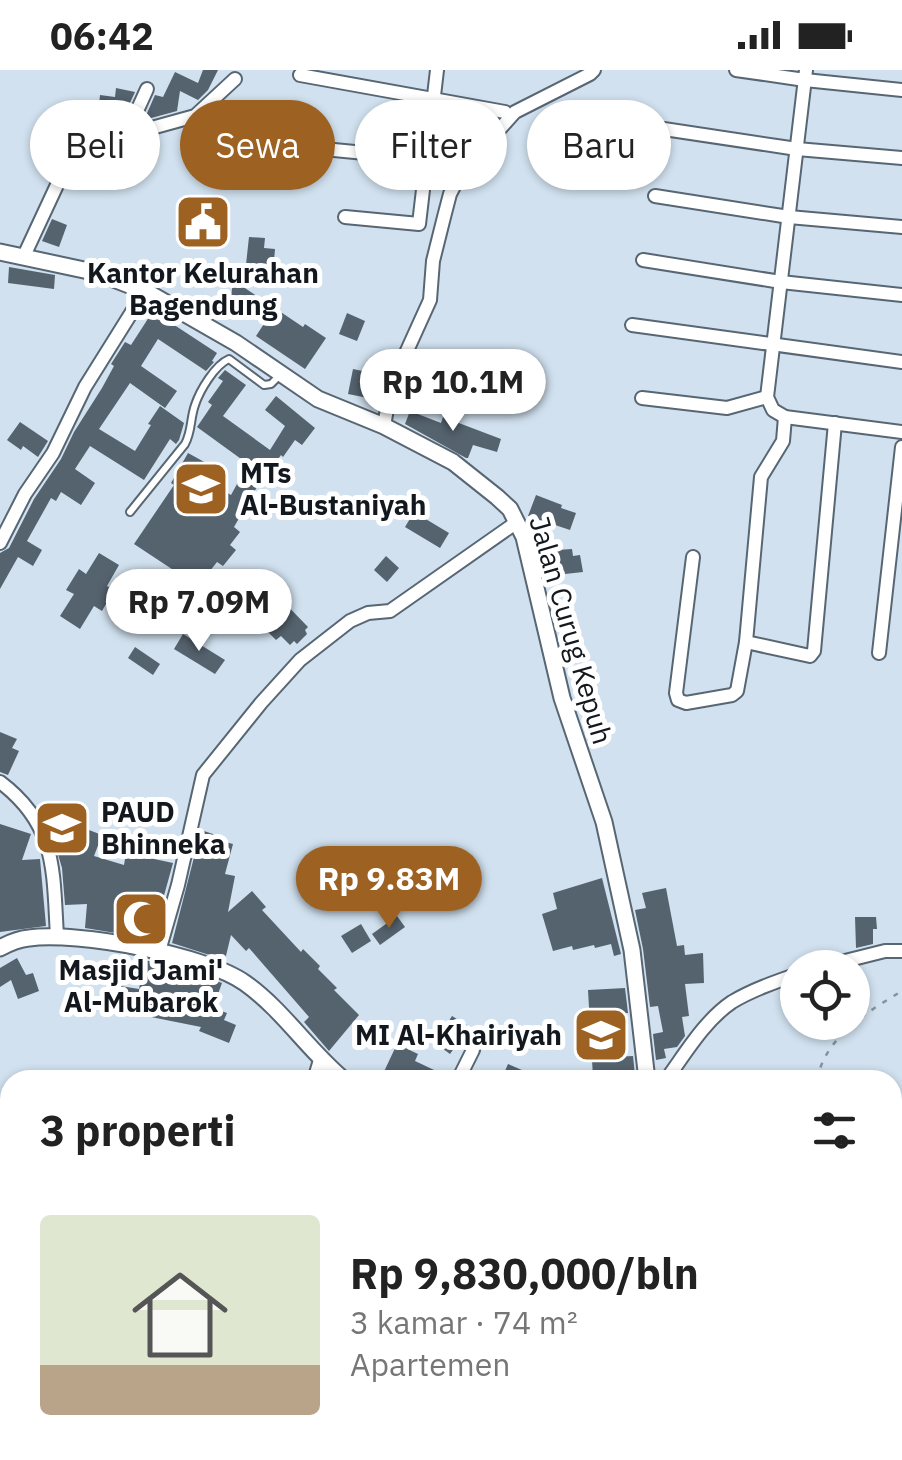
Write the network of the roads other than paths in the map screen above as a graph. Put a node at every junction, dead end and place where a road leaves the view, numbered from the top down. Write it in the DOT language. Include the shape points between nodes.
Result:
graph roads {
  1 [pos="436,70"];
  2 [pos="594,70"];
  3 [pos="736,70"];
  4 [pos="300,75"];
  5 [pos="805,75"];
  6 [pos="235,79"];
  7 [pos="147,89"];
  8 [pos="902,90"];
  9 [pos="434,98"];
  10 [pos="142,100"];
  11 [pos="444,100"];
  12 [pos="160,126"];
  13 [pos="671,130"];
  14 [pos="797,148"];
  15 [pos="902,158"];
  16 [pos="54,190"];
  17 [pos="424,190"];
  18 [pos="655,196"];
  19 [pos="789,217"];
  20 [pos="345,218"];
  21 [pos="902,227"];
  22 [pos="0,252"];
  23 [pos="23,258"];
  24 [pos="643,260"];
  25 [pos="781,282"];
  26 [pos="145,291"];
  27 [pos="902,295"];
  28 [pos="632,325"];
  29 [pos="774,344"];
  30 [pos="902,362"];
  31 [pos="281,374"];
  32 [pos="767,397"];
  33 [pos="642,398"];
  34 [pos="785,417"];
  35 [pos="834,424"];
  36 [pos="384,426"];
  37 [pos="902,432"];
  38 [pos="902,447"];
  39 [pos="130,512"];
  40 [pos="517,522"];
  41 [pos="0,543"];
  42 [pos="693,557"];
  43 [pos="746,642"];
  44 [pos="879,653"];
  45 [pos="0,782"];
  46 [pos="58,936"];
  47 [pos="0,948"];
  48 [pos="159,951"];
  49 [pos="902,952"];
  50 [pos="870,955"];
  51 [pos="780,981"];
  52 [pos="474,1050"];
  53 [pos="320,1060"];
  54 [pos="317,1070"];
  55 [pos="332,1070"];
  56 [pos="463,1070"];
  57 [pos="646,1070"];
  58 [pos="673,1070"];
  1 -- 9 [label="street"];
  2 -- 36 [label="street" via="515,112 462,171 433,261 430,300 391,386"];
  3 -- 5 [label="street"];
  4 -- 9 [label="street"];
  5 -- 8 [label="street"];
  5 -- 14 [label="street"];
  6 -- 12 [label="street" via="196,116"];
  7 -- 10 [label="street"];
  9 -- 11 [label="street"];
  13 -- 14 [label="street"];
  14 -- 15 [label="street"];
  14 -- 19 [label="street"];
  16 -- 23 [label="street"];
  17 -- 20 [label="street" via="420,224"];
  18 -- 19 [label="street"];
  19 -- 21 [label="street"];
  19 -- 25 [label="street"];
  22 -- 23 [label="street, Jalan Curug Kepuh"];
  23 -- 26 [label="street, Jalan Curug Kepuh"];
  24 -- 25 [label="street"];
  25 -- 27 [label="street"];
  25 -- 29 [label="street"];
  26 -- 31 [label="street, Jalan Curug Kepuh"];
  26 -- 41 [label="street"];
  28 -- 29 [label="street"];
  29 -- 30 [label="street"];
  29 -- 32 [label="street"];
  31 -- 36 [label="street, Jalan Curug Kepuh" via="318,400"];
  31 -- 39 [label="lane" via="264,386 229,360 220,364 196,402 185,444"];
  32 -- 33 [label="street" via="727,408"];
  32 -- 34 [label="street"];
  34 -- 35 [label="street"];
  34 -- 43 [label="street" via="783,441 762,477"];
  35 -- 37 [label="street"];
  35 -- 43 [label="street" via="814,651 810,656"];
  36 -- 40 [label="street, Jalan Curug Kepuh" via="453,462 498,497"];
  38 -- 44 [label="street"];
  40 -- 48 [label="street" via="390,611 350,622 300,660 261,703 203,775"];
  40 -- 57 [label="street, Jalan Curug Kepuh" via="562,698 604,822 632,950"];
  42 -- 43 [label="street" via="678,700 737,691"];
  45 -- 46 [label="street" via="30,810 44,835"];
  46 -- 47 [label="street"];
  46 -- 48 [label="street"];
  48 -- 53 [label="street" via="223,969 246,983"];
  49 -- 50 [label="street"];
  51 -- 58 [label="street" via="729,1004"];
  52 -- 56 [label="street"];
  53 -- 54 [label="street"];
  53 -- 55 [label="street"];
}
